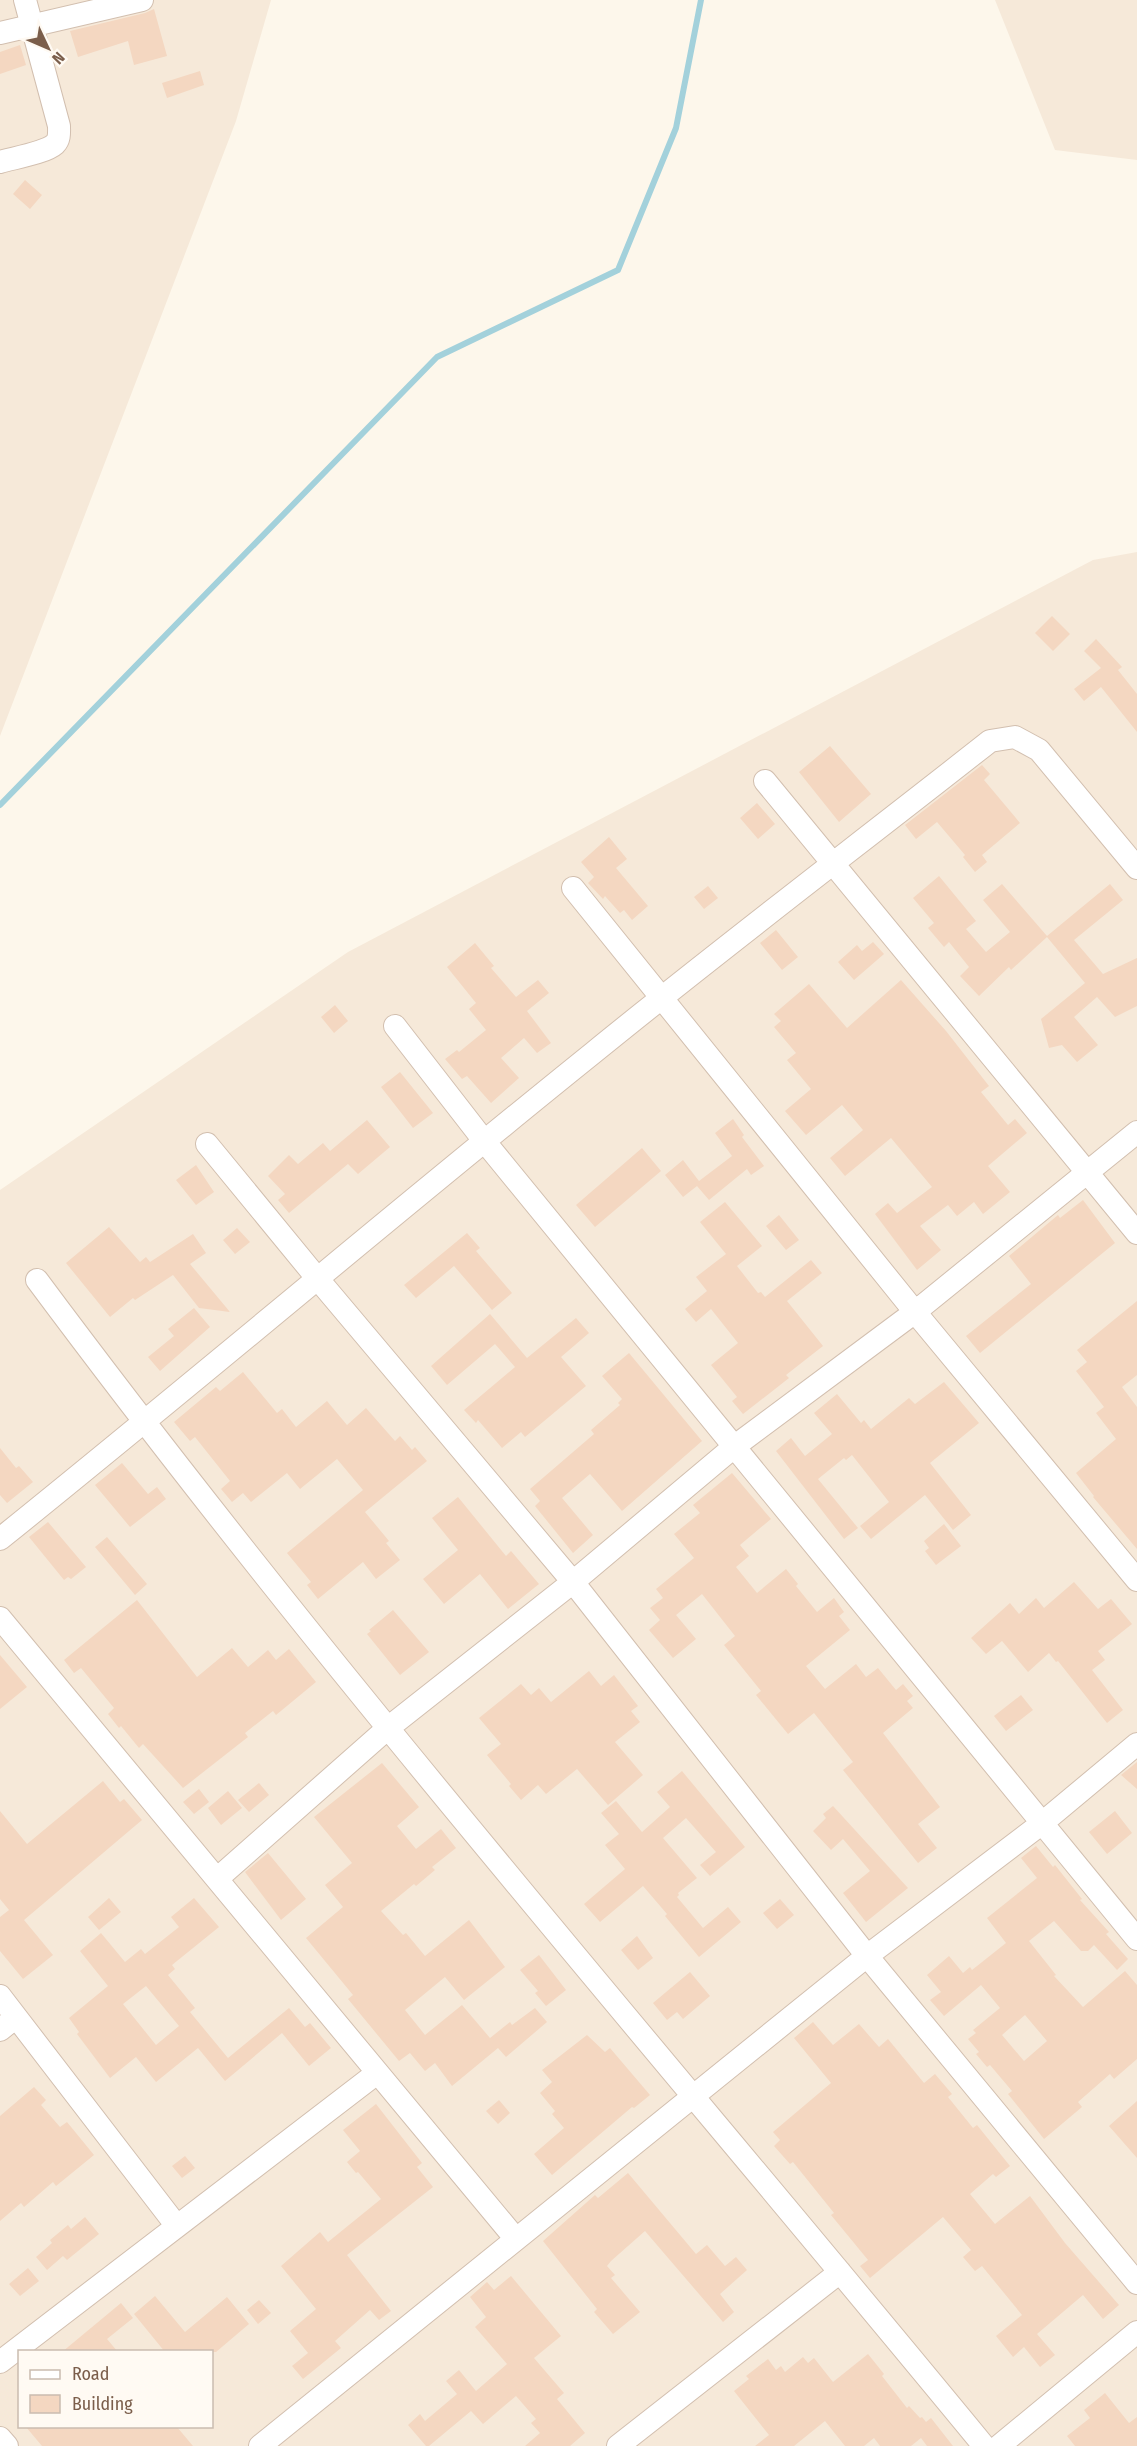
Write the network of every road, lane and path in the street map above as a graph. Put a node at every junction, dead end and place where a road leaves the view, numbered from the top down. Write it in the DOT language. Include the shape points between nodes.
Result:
graph roads {
  1 [pos="25,0"];
  2 [pos="142,0"];
  3 [pos="30,26"];
  4 [pos="0,33"];
  5 [pos="0,162"];
  6 [pos="765,781"];
  7 [pos="833,864"];
  8 [pos="1137,868"];
  9 [pos="573,888"];
  10 [pos="663,998"];
  11 [pos="395,1026"];
  12 [pos="1137,1132"];
  13 [pos="485,1142"];
  14 [pos="207,1144"];
  15 [pos="1089,1172"];
  16 [pos="1137,1233"];
  17 [pos="317,1278"];
  18 [pos="37,1280"];
  19 [pos="915,1312"];
  20 [pos="144,1424"];
  21 [pos="735,1446"];
  22 [pos="0,1539"];
  23 [pos="1137,1580"];
  24 [pos="573,1582"];
  25 [pos="0,1618"];
  26 [pos="388,1728"];
  27 [pos="1137,1744"];
  28 [pos="1041,1824"];
  29 [pos="218,1878"];
  30 [pos="1137,1939"];
  31 [pos="867,1956"];
  32 [pos="0,1996"];
  33 [pos="8,2023"];
  34 [pos="377,2073"];
  35 [pos="693,2097"];
  36 [pos="176,2225"];
  37 [pos="515,2238"];
  38 [pos="840,2272"];
  39 [pos="1137,2283"];
  40 [pos="1137,2332"];
  41 [pos="0,2362"];
  42 [pos="0,2438"];
  43 [pos="7,2446"];
  44 [pos="260,2446"];
  45 [pos="618,2446"];
  46 [pos="984,2446"];
  47 [pos="999,2446"];
  1 -- 3 [label="street"];
  2 -- 3 [label="street"];
  3 -- 4 [label="street"];
  3 -- 5 [label="street" via="60,135 49,148"];
  6 -- 7 [label="street"];
  7 -- 8 [label="street" via="990,741 1015,736 1039,750"];
  7 -- 10 [label="street"];
  7 -- 15 [label="street"];
  9 -- 10 [label="street"];
  10 -- 13 [label="street"];
  10 -- 19 [label="street"];
  11 -- 13 [label="street"];
  12 -- 15 [label="street"];
  13 -- 17 [label="street"];
  13 -- 21 [label="street"];
  14 -- 17 [label="street"];
  15 -- 16 [label="street"];
  15 -- 19 [label="street"];
  17 -- 20 [label="street"];
  17 -- 24 [label="street"];
  18 -- 20 [label="street"];
  19 -- 21 [label="street"];
  19 -- 23 [label="street"];
  20 -- 22 [label="street"];
  20 -- 26 [label="street"];
  21 -- 24 [label="street"];
  21 -- 28 [label="street"];
  24 -- 26 [label="street"];
  24 -- 31 [label="street"];
  25 -- 29 [label="street"];
  26 -- 29 [label="street"];
  26 -- 35 [label="street"];
  27 -- 28 [label="street"];
  28 -- 30 [label="street"];
  28 -- 31 [label="street"];
  29 -- 34 [label="street"];
  31 -- 35 [label="street"];
  31 -- 39 [label="street"];
  32 -- 33 [label="street"];
  33 -- 36 [label="street"];
  34 -- 36 [label="street"];
  34 -- 37 [label="street"];
  35 -- 37 [label="street"];
  35 -- 38 [label="street"];
  36 -- 41 [label="street"];
  37 -- 44 [label="street"];
  38 -- 45 [label="street"];
  38 -- 46 [label="street"];
  40 -- 47 [label="street"];
  42 -- 43 [label="street"];
}
